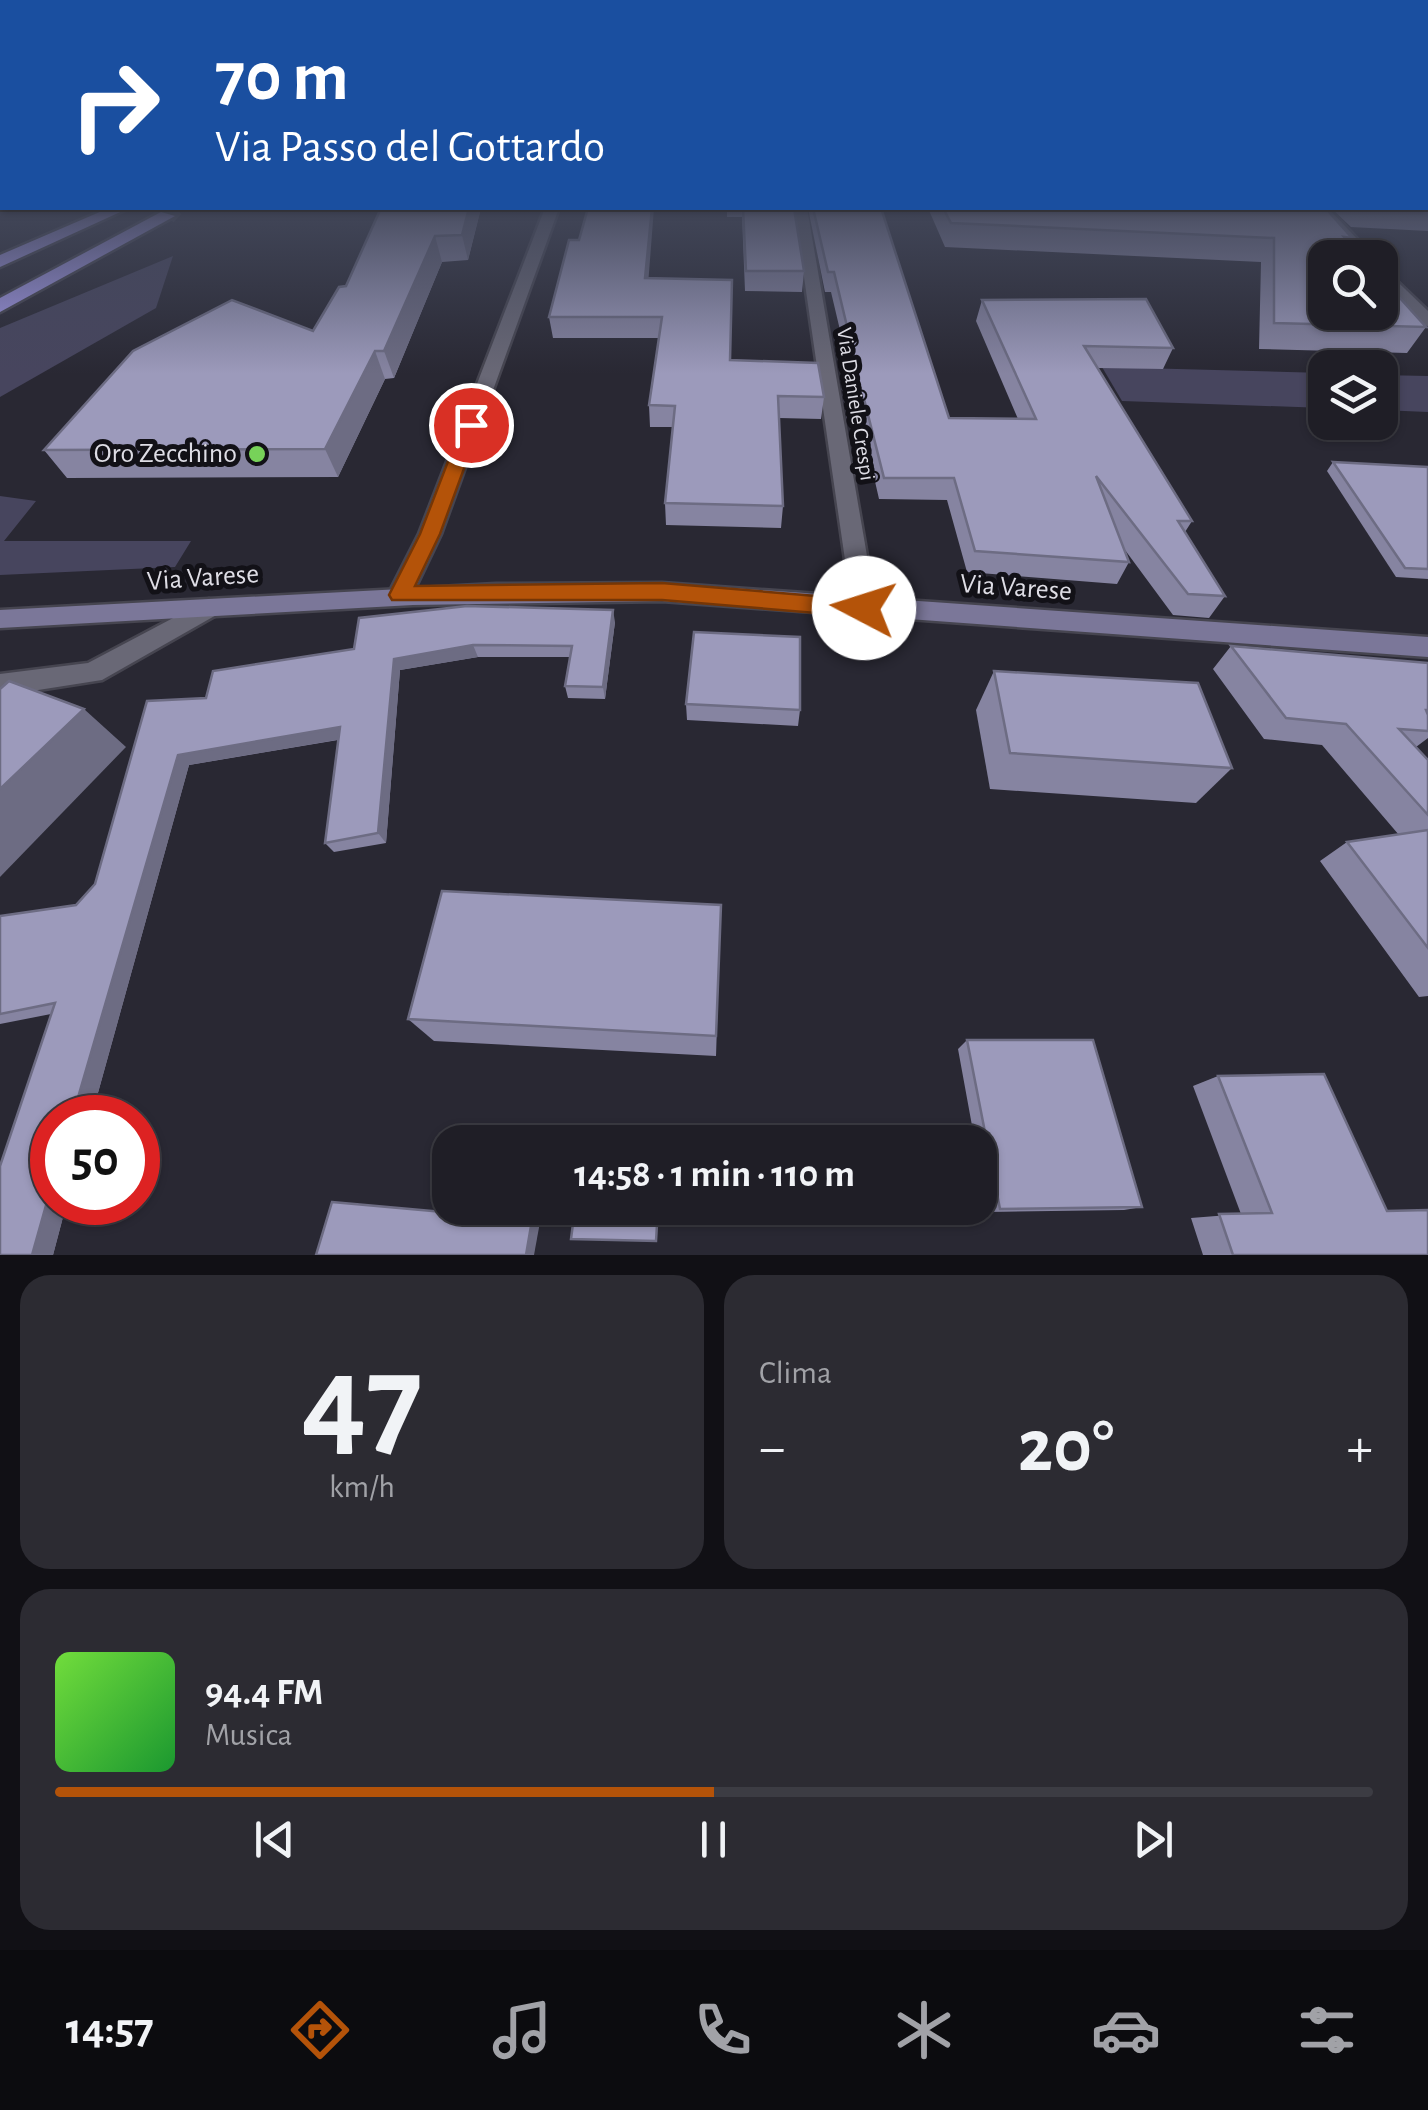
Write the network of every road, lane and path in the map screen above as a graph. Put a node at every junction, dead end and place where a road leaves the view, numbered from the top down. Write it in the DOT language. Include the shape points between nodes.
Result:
graph roads {
  1 [pos="92,257"];
  2 [pos="534,257"];
  3 [pos="808,257"];
  4 [pos="1398,290"];
  5 [pos="0,306"];
  6 [pos="1428,322"];
  7 [pos="400,595"];
  8 [pos="209,608"];
  9 [pos="864,608"];
  10 [pos="0,619"];
  11 [pos="1428,647"];
  12 [pos="0,685"];
  1 -- 5 [label="highway"];
  2 -- 7 [label="street" via="430,534"];
  3 -- 9 [label="street, Via Daniele Crespi"];
  4 -- 6 [label="street"];
  7 -- 8 [label="main road, Via Varese"];
  7 -- 9 [label="main road, Via Varese" via="662,592"];
  8 -- 10 [label="main road, Via Varese"];
  8 -- 12 [label="street" via="94,673"];
  9 -- 11 [label="main road, Via Varese"];
}
